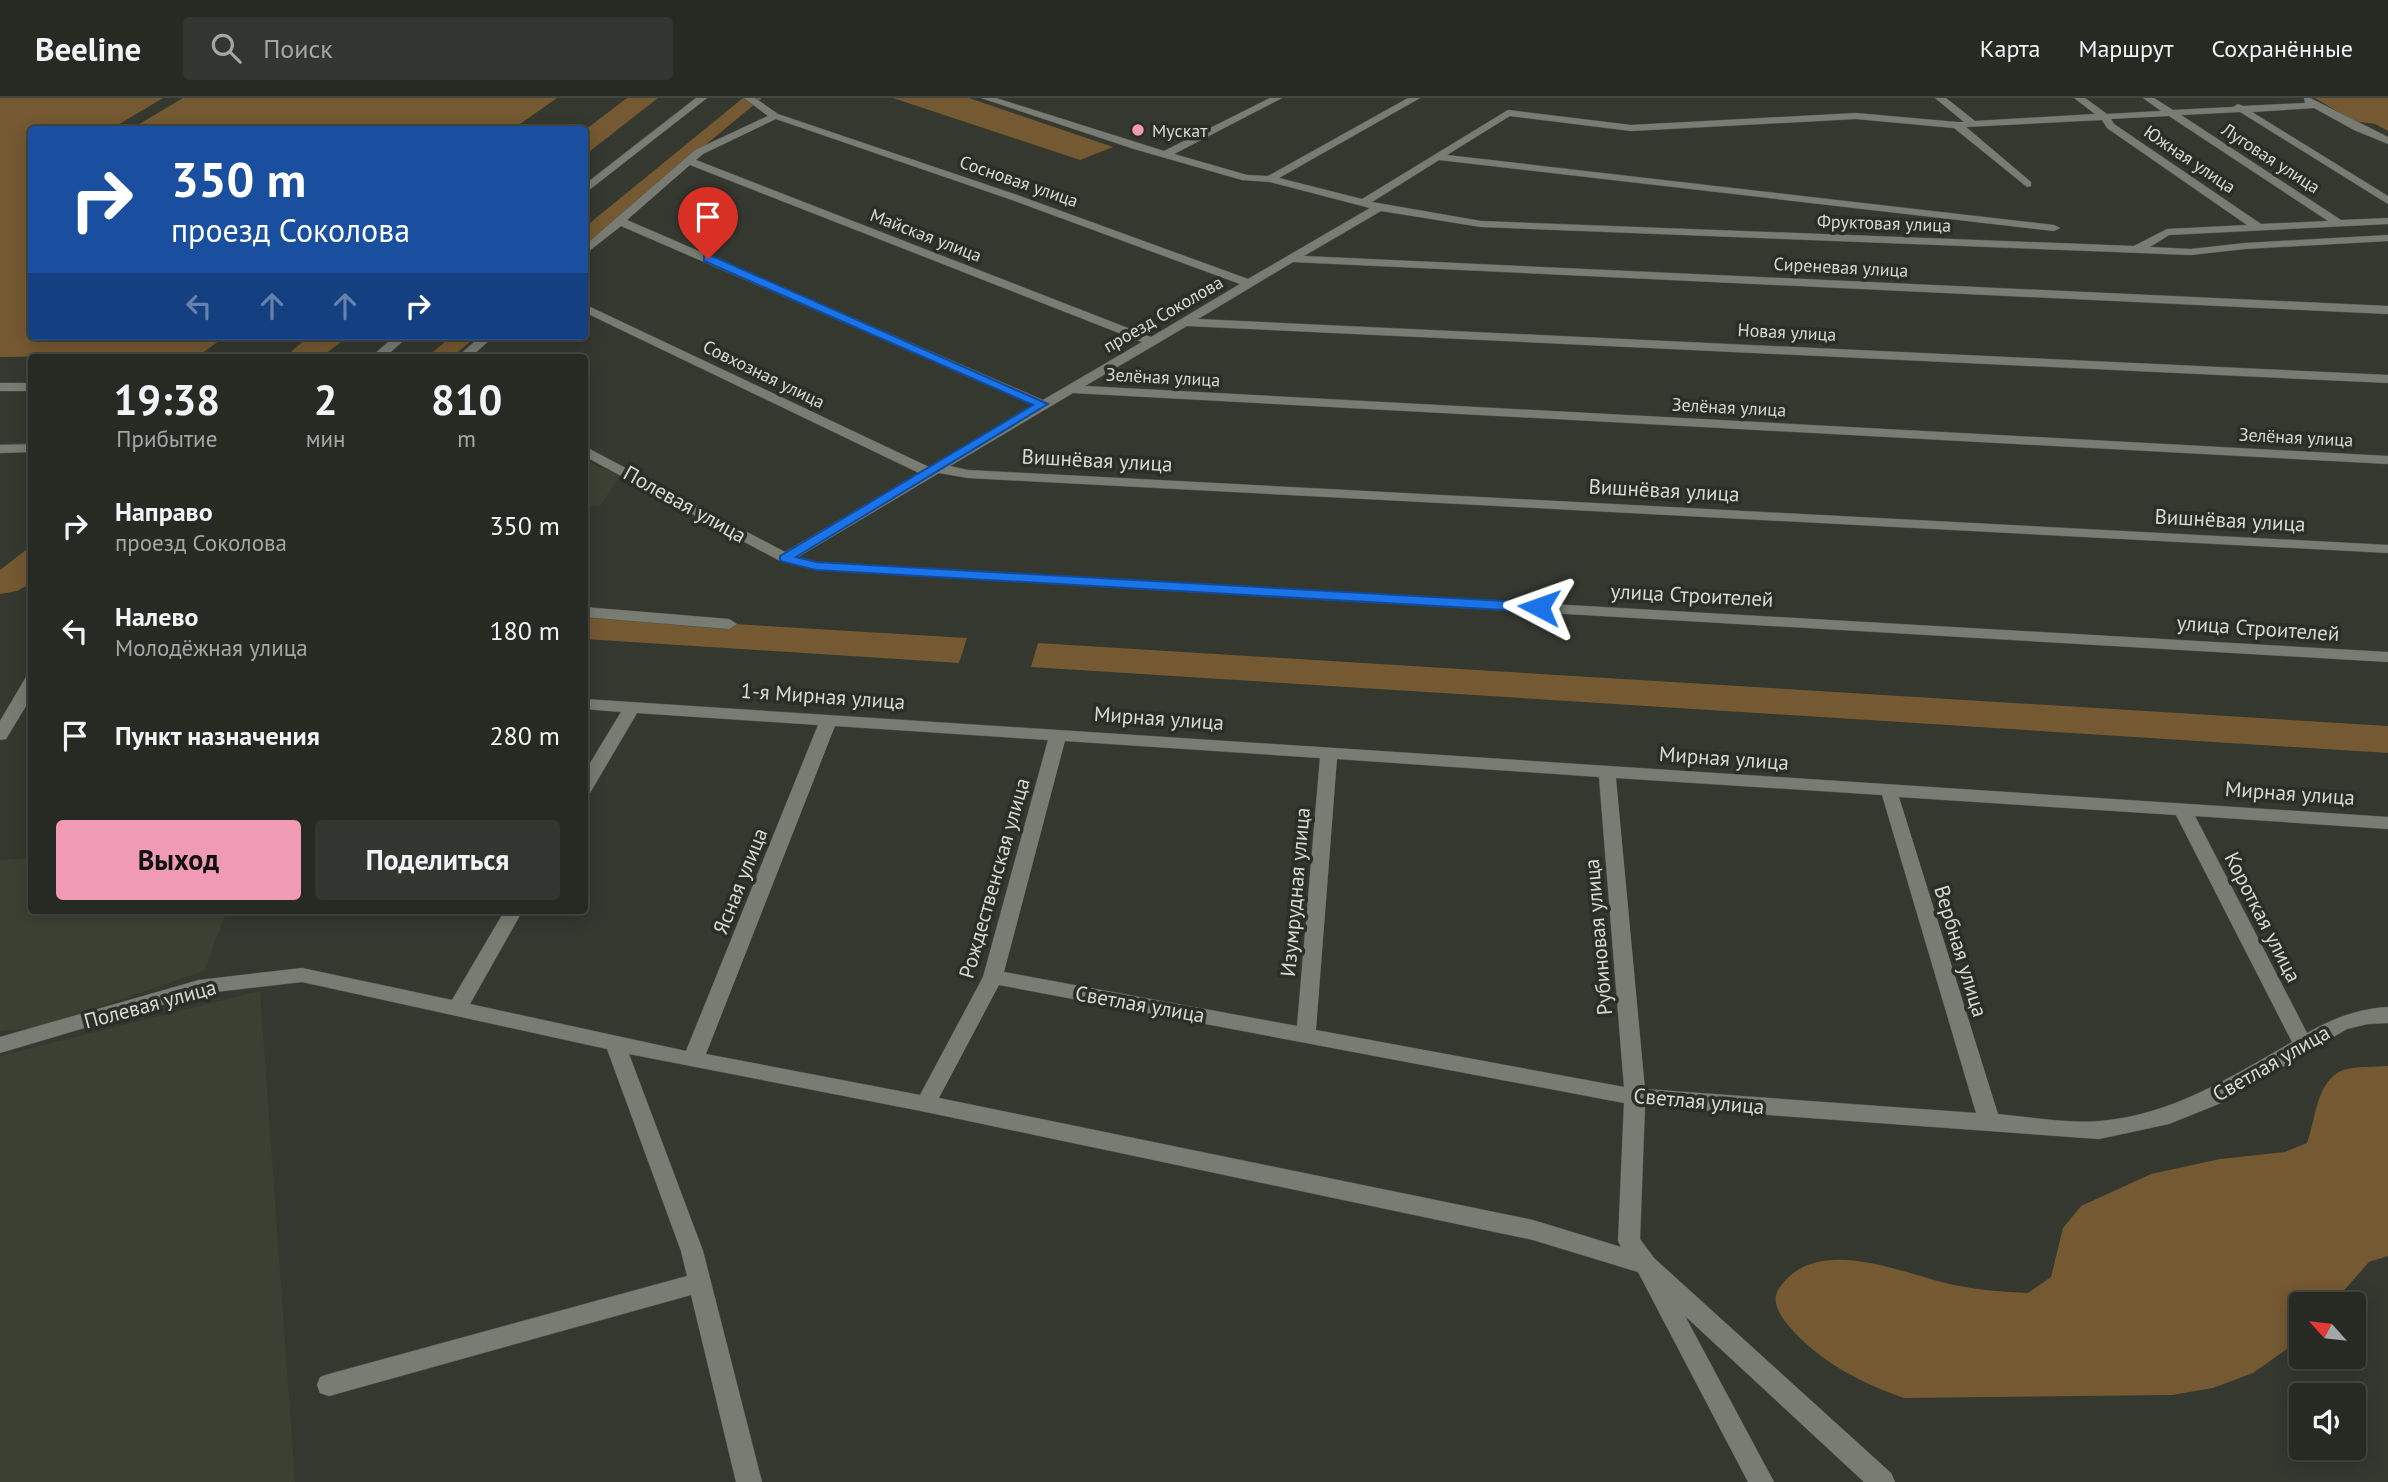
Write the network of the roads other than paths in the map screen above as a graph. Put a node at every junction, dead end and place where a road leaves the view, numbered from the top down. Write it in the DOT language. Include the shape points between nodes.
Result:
graph roads {
  1 [pos="702,98"];
  2 [pos="749,98"];
  3 [pos="986,98"];
  4 [pos="1277,98"];
  5 [pos="1415,98"];
  6 [pos="1940,98"];
  7 [pos="2079,98"];
  8 [pos="2148,98"];
  9 [pos="2224,98"];
  10 [pos="2305,98"];
  11 [pos="2317,105"];
  12 [pos="2241,109"];
  13 [pos="769,113"];
  14 [pos="2168,113"];
  15 [pos="2105,117"];
  16 [pos="1957,125"];
  17 [pos="1974,125"];
  18 [pos="2388,141"];
  19 [pos="1167,154"];
  20 [pos="1435,157"];
  21 [pos="689,161"];
  22 [pos="1270,179"];
  23 [pos="2027,184"];
  24 [pos="588,188"];
  25 [pos="2388,201"];
  26 [pos="1363,203"];
  27 [pos="1379,207"];
  28 [pos="619,221"];
  29 [pos="2388,221"];
  30 [pos="2340,224"];
  31 [pos="2053,228"];
  32 [pos="2259,228"];
  33 [pos="2388,238"];
  34 [pos="588,248"];
  35 [pos="2137,250"];
  36 [pos="1292,259"];
  37 [pos="1250,284"];
  38 [pos="588,309"];
  39 [pos="2388,310"];
  40 [pos="1185,321"];
  41 [pos="398,340"];
  42 [pos="483,340"];
  43 [pos="1151,341"];
  44 [pos="381,354"];
  45 [pos="467,354"];
  46 [pos="2388,379"];
  47 [pos="0,387"];
  48 [pos="28,387"];
  49 [pos="1069,389"];
  50 [pos="1042,404"];
  51 [pos="28,448"];
  52 [pos="0,449"];
  53 [pos="588,452"];
  54 [pos="2388,460"];
  55 [pos="933,470"];
  56 [pos="2388,549"];
  57 [pos="785,558"];
  58 [pos="588,612"];
  59 [pos="729,624"];
  60 [pos="2388,657"];
  61 [pos="28,688"];
  62 [pos="588,704"];
  63 [pos="632,707"];
  64 [pos="829,719"];
  65 [pos="0,734"];
  66 [pos="1058,734"];
  67 [pos="1329,753"];
  68 [pos="1606,773"];
  69 [pos="588,782"];
  70 [pos="1889,791"];
  71 [pos="2182,808"];
  72 [pos="2388,823"];
  73 [pos="512,914"];
  74 [pos="993,977"];
  75 [pos="457,1009"];
  76 [pos="2388,1015"];
  77 [pos="1306,1034"];
  78 [pos="615,1043"];
  79 [pos="0,1045"];
  80 [pos="2304,1046"];
  81 [pos="693,1060"];
  82 [pos="1635,1097"];
  83 [pos="926,1104"];
  84 [pos="1990,1123"];
  85 [pos="1646,1265"];
  86 [pos="700,1282"];
  87 [pos="329,1385"];
  88 [pos="749,1482"];
  89 [pos="1761,1482"];
  90 [pos="1882,1482"];
  1 -- 24 [label="street"];
  2 -- 13 [label="street"];
  3 -- 19 [label="street, Фруктовая улица"];
  4 -- 19 [label="street"];
  5 -- 22 [label="street"];
  6 -- 17 [label="street"];
  7 -- 15 [label="street, Южная улица"];
  8 -- 14 [label="street, Луговая улица"];
  9 -- 12 [label="street"];
  10 -- 11 [label="street"];
  11 -- 12 [label="street"];
  11 -- 18 [label="street"];
  12 -- 14 [label="street"];
  12 -- 25 [label="street"];
  13 -- 21 [label="street" via="761,122"];
  13 -- 37 [label="street, Сосновая улица"];
  14 -- 15 [label="street"];
  14 -- 30 [label="street, Луговая улица"];
  15 -- 17 [label="street"];
  15 -- 32 [label="street, Южная улица" via="2109,126"];
  16 -- 17 [label="street"];
  16 -- 20 [label="street" via="1856,116 1631,128 1508,113"];
  16 -- 23 [label="street"];
  19 -- 22 [label="street, Фруктовая улица" via="1246,178"];
  20 -- 26 [label="street"];
  20 -- 31 [label="street, Фруктовая улица"];
  21 -- 28 [label="street"];
  21 -- 43 [label="street, Майская улица"];
  22 -- 26 [label="street, Фруктовая улица"];
  26 -- 27 [label="street, Фруктовая улица"];
  27 -- 35 [label="street, Фруктовая улица" via="1481,224"];
  27 -- 36 [label="street, проезд Соколова"];
  28 -- 34 [label="street"];
  28 -- 50 [label="street"];
  29 -- 30 [label="street"];
  30 -- 32 [label="street"];
  32 -- 35 [label="street" via="2167,232"];
  33 -- 35 [label="street, Фруктовая улица" via="2191,252"];
  36 -- 37 [label="street, проезд Соколова"];
  36 -- 39 [label="street, Сиреневая улица"];
  37 -- 40 [label="street, проезд Соколова"];
  38 -- 55 [label="street, Совхозная улица"];
  40 -- 43 [label="street, проезд Соколова"];
  40 -- 46 [label="street, Новая улица"];
  41 -- 44 [label="street"];
  42 -- 45 [label="street"];
  43 -- 49 [label="street, проезд Соколова"];
  47 -- 48 [label="street"];
  49 -- 50 [label="street, проезд Соколова"];
  49 -- 54 [label="street, Зелёная улица"];
  50 -- 55 [label="street, проезд Соколова"];
  51 -- 52 [label="street"];
  53 -- 57 [label="street, Полевая улица"];
  55 -- 56 [label="street, Вишнёвая улица"];
  55 -- 57 [label="street, проезд Соколова"];
  57 -- 60 [label="street, улица Строителей" via="816,566"];
  58 -- 59 [label="street"];
  61 -- 65 [label="street"];
  62 -- 63 [label="street, 1-я Мирная улица"];
  63 -- 64 [label="street, 1-я Мирная улица"];
  63 -- 69 [label="street"];
  64 -- 66 [label="street, 1-я Мирная улица"];
  64 -- 81 [label="street, Ясная улица"];
  66 -- 67 [label="street, Мирная улица"];
  66 -- 74 [label="street, Рождественская улица"];
  67 -- 68 [label="street, Мирная улица"];
  67 -- 77 [label="street, Изумрудная улица"];
  68 -- 70 [label="street, Мирная улица"];
  68 -- 82 [label="street, Рубиновая улица"];
  70 -- 71 [label="street, Мирная улица"];
  70 -- 84 [label="street, Вербная улица"];
  71 -- 72 [label="street, Мирная улица"];
  71 -- 80 [label="street, Короткая улица"];
  73 -- 75 [label="street"];
  74 -- 77 [label="street, Светлая улица"];
  74 -- 83 [label="street, Рождественская улица"];
  75 -- 78 [label="street, Полевая улица"];
  75 -- 79 [label="street, Полевая улица" via="302,975 199,987"];
  76 -- 80 [label="street, Светлая улица" via="2341,1023"];
  77 -- 82 [label="street, Светлая улица"];
  78 -- 81 [label="street, Полевая улица"];
  78 -- 86 [label="street"];
  80 -- 84 [label="street, Светлая улица" via="2214,1097 2169,1116 2099,1130"];
  81 -- 83 [label="street, Полевая улица"];
  82 -- 84 [label="street, Светлая улица"];
  82 -- 85 [label="street, Рубиновая улица" via="1629,1241"];
  83 -- 85 [label="street, Полевая улица" via="1533,1230"];
  85 -- 89 [label="street"];
  85 -- 90 [label="street"];
  86 -- 87 [label="street"];
  86 -- 88 [label="street"];
}
